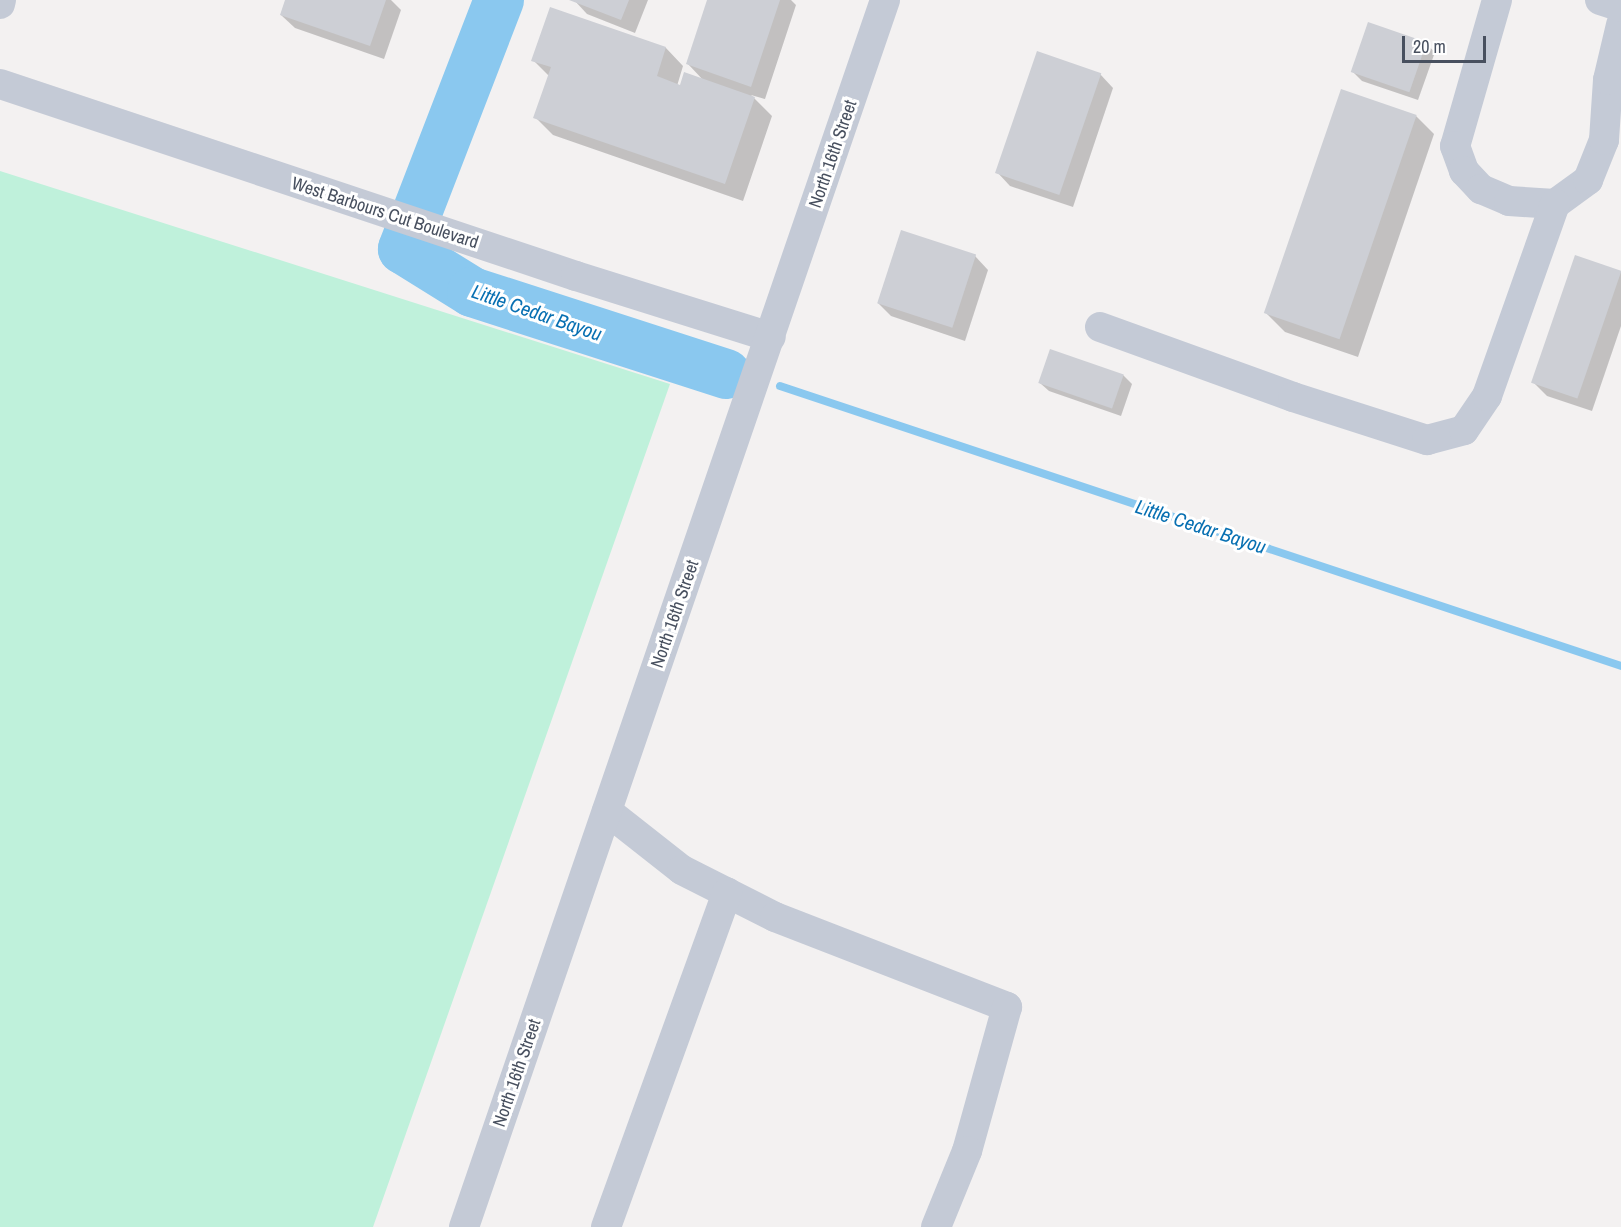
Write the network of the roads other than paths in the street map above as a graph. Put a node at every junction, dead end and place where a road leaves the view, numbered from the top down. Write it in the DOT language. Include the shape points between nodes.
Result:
graph roads {
  1 [pos="885,0"];
  2 [pos="1497,0"];
  3 [pos="1600,0"];
  4 [pos="1621,7"];
  5 [pos="1621,25"];
  6 [pos="0,84"];
  7 [pos="1555,204"];
  8 [pos="1100,327"];
  9 [pos="771,337"];
  10 [pos="607,811"];
  11 [pos="726,892"];
  12 [pos="464,1227"];
  13 [pos="606,1227"];
  14 [pos="936,1227"];
  1 -- 9 [label="street, North 16th Street"];
  2 -- 7 [label="street" via="1455,146 1464,171 1481,189 1509,201"];
  3 -- 4 [label="street"];
  5 -- 7 [label="street" via="1608,80 1604,140 1588,180"];
  6 -- 9 [label="street, West Barbours Cut Boulevard" via="380,212"];
  7 -- 8 [label="street" via="1488,396 1464,430 1427,440 1293,397"];
  9 -- 10 [label="street, North 16th Street"];
  10 -- 11 [label="street" via="682,870"];
  10 -- 12 [label="street, North 16th Street"];
  11 -- 13 [label="street"];
  11 -- 14 [label="street" via="775,916 1007,1007 968,1151"];
}
